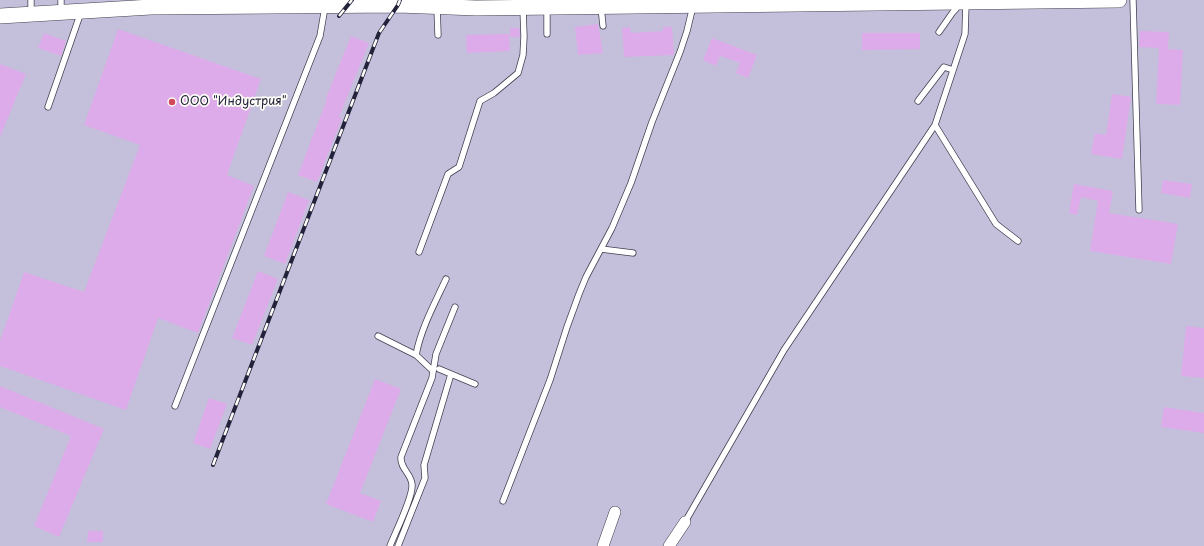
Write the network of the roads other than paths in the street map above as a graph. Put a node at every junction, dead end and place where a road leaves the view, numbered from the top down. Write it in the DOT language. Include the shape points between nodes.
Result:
graph roads {
  1 [pos="1119,0"];
  2 [pos="1133,0"];
  3 [pos="777,2"];
  4 [pos="934,2"];
  5 [pos="960,2"];
  6 [pos="150,3"];
  7 [pos="417,3"];
  8 [pos="719,3"];
  9 [pos="460,4"];
  10 [pos="526,5"];
  11 [pos="693,5"];
  12 [pos="61,6"];
  13 [pos="325,6"];
  14 [pos="437,6"];
  15 [pos="31,7"];
  16 [pos="547,7"];
  17 [pos="602,7"];
  18 [pos="81,10"];
  19 [pos="0,16"];
  20 [pos="603,26"];
  21 [pos="939,32"];
  22 [pos="547,34"];
  23 [pos="438,35"];
  24 [pos="953,70"];
  25 [pos="918,101"];
  26 [pos="48,107"];
  27 [pos="935,125"];
  28 [pos="1139,210"];
  29 [pos="1018,241"];
  30 [pos="601,250"];
  31 [pos="419,252"];
  32 [pos="633,253"];
  33 [pos="446,279"];
  34 [pos="455,307"];
  35 [pos="378,336"];
  36 [pos="416,355"];
  37 [pos="436,370"];
  38 [pos="451,374"];
  39 [pos="475,384"];
  40 [pos="175,406"];
  41 [pos="503,501"];
  42 [pos="615,512"];
  43 [pos="686,522"];
  44 [pos="390,546"];
  45 [pos="398,546"];
  46 [pos="603,546"];
  47 [pos="669,546"];
  1 -- 5 [label="street"];
  2 -- 28 [label="lane"];
  3 -- 4 [label="street"];
  3 -- 8 [label="street"];
  4 -- 5 [label="street"];
  5 -- 21 [label="lane"];
  5 -- 24 [label="lane" via="965,34"];
  6 -- 13 [label="street"];
  6 -- 18 [label="street"];
  7 -- 13 [label="street"];
  7 -- 14 [label="street"];
  8 -- 11 [label="street"];
  9 -- 10 [label="street"];
  9 -- 14 [label="street"];
  10 -- 16 [label="street"];
  10 -- 31 [label="lane" via="523,54 518,73 480,102 460,167 448,174"];
  11 -- 17 [label="street"];
  11 -- 30 [label="lane" via="677,63 621,207"];
  12 -- 15 [label="street"];
  12 -- 18 [label="street"];
  13 -- 40 [label="lane" via="320,36"];
  14 -- 23 [label="lane"];
  15 -- 19 [label="street"];
  16 -- 17 [label="street"];
  16 -- 22 [label="lane"];
  17 -- 20 [label="lane"];
  18 -- 26 [label="lane"];
  24 -- 25 [label="lane" via="944,67"];
  24 -- 27 [label="lane"];
  27 -- 29 [label="lane" via="996,224"];
  27 -- 43 [label="lane" via="784,350"];
  30 -- 32 [label="lane"];
  30 -- 41 [label="lane" via="579,294 550,380"];
  33 -- 36 [label="lane" via="432,309"];
  34 -- 37 [label="lane" via="436,354"];
  35 -- 36 [label="lane"];
  36 -- 37 [label="lane"];
  37 -- 38 [label="lane"];
  37 -- 44 [label="lane" via="400,457 401,466 411,481 412,490"];
  38 -- 39 [label="lane"];
  38 -- 45 [label="lane" via="424,465 425,478"];
  42 -- 46 [label="street"];
  43 -- 47 [label="street"];
}
